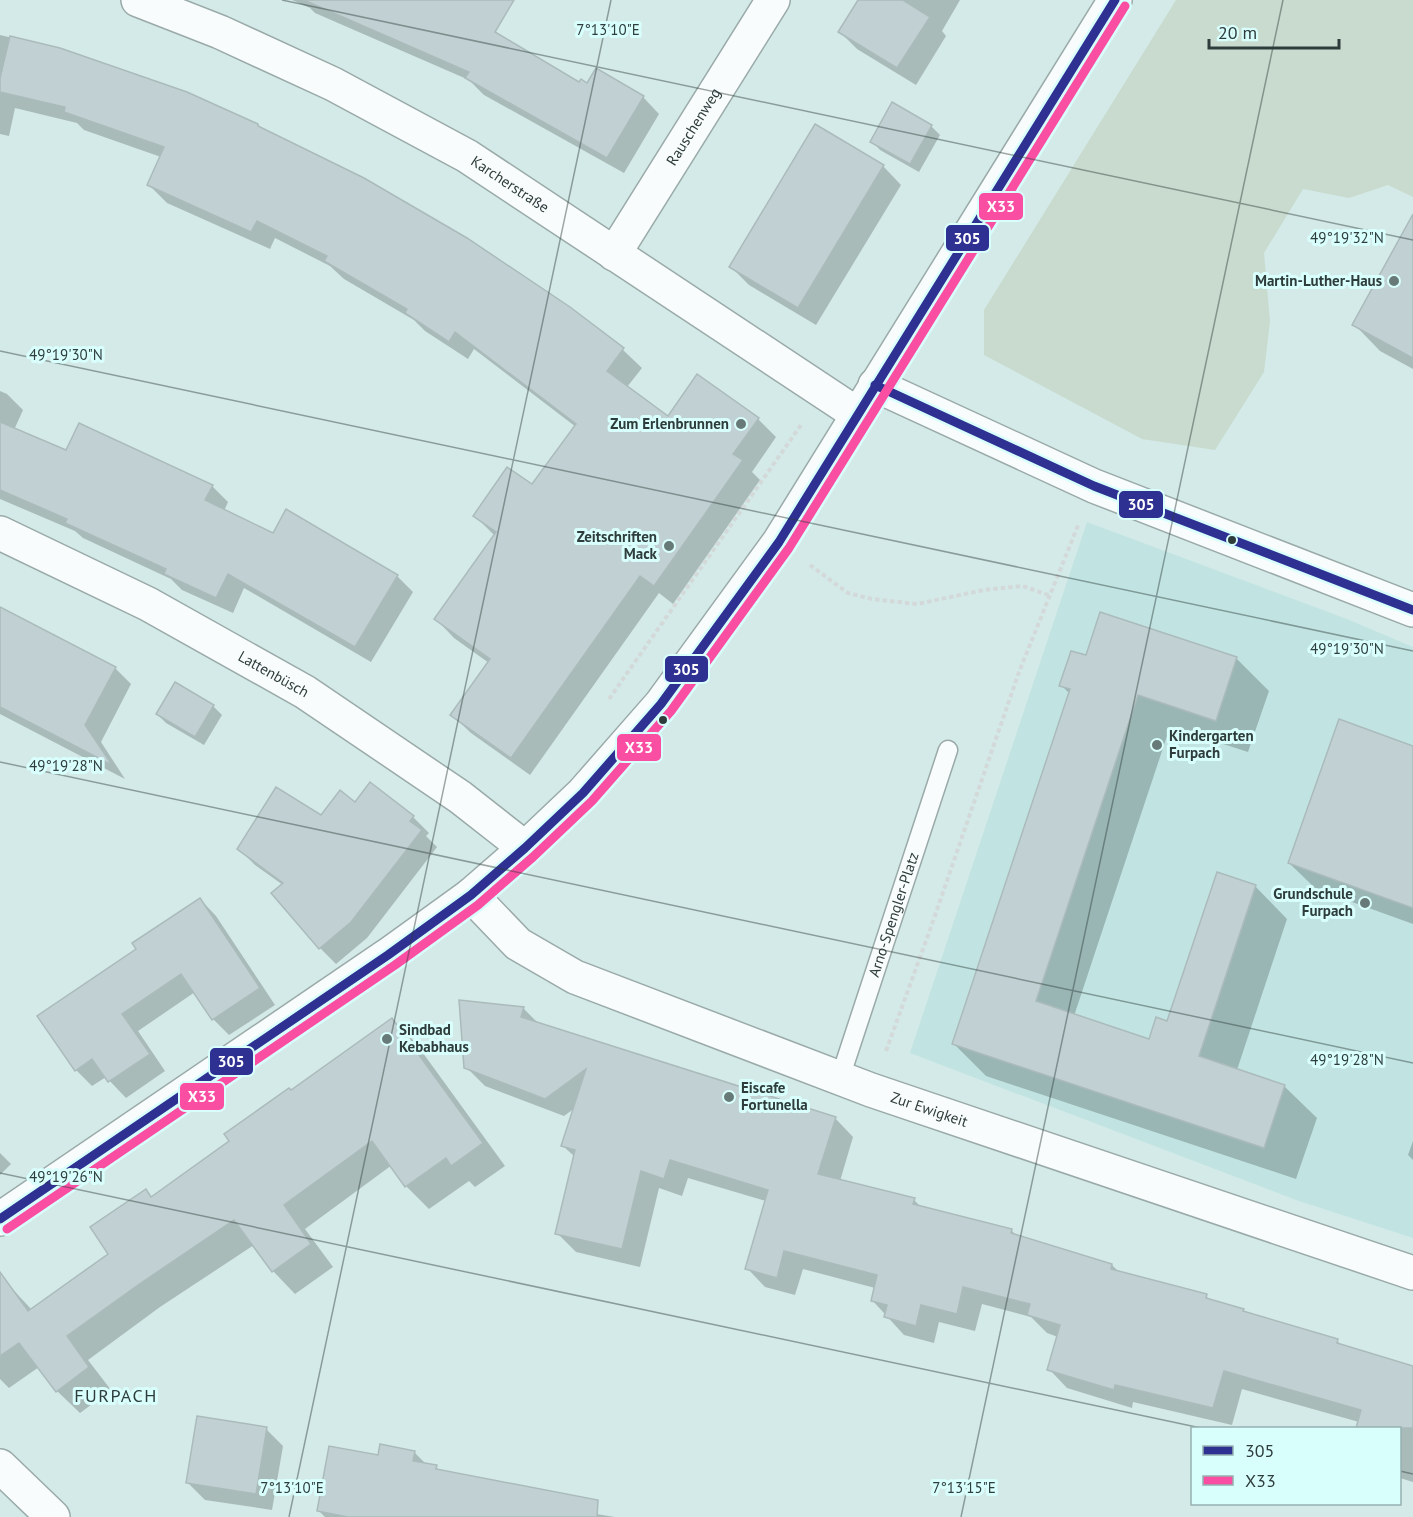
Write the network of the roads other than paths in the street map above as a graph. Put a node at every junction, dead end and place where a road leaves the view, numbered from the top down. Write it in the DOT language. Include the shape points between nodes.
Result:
graph roads {
  1 [pos="138,0"];
  2 [pos="773,0"];
  3 [pos="1115,0"];
  4 [pos="614,254"];
  5 [pos="875,385"];
  6 [pos="857,414"];
  7 [pos="0,533"];
  8 [pos="1413,610"];
  9 [pos="948,750"];
  10 [pos="525,848"];
  11 [pos="471,895"];
  12 [pos="840,1078"];
  13 [pos="0,1219"];
  14 [pos="1413,1274"];
  15 [pos="0,1466"];
  16 [pos="53,1517"];
  1 -- 4 [label="street, Karcherstraße" via="220,32 354,95 467,156"];
  2 -- 4 [label="street, Rauschenweg"];
  3 -- 5 [label="street"];
  4 -- 6 [label="street, Karcherstraße"];
  5 -- 6 [label="street"];
  5 -- 8 [label="street" via="1094,486"];
  6 -- 10 [label="street" via="779,542 661,704 583,793"];
  7 -- 10 [label="street, Lattenbüsch" via="148,604 305,692 460,797"];
  9 -- 12 [label="lane, Arno-Spengler-Platz"];
  10 -- 11 [label="street"];
  11 -- 12 [label="street, Zur Ewigkeit" via="518,944 575,976"];
  11 -- 13 [label="street"];
  12 -- 14 [label="street, Zur Ewigkeit"];
  15 -- 16 [label="street"];
}
